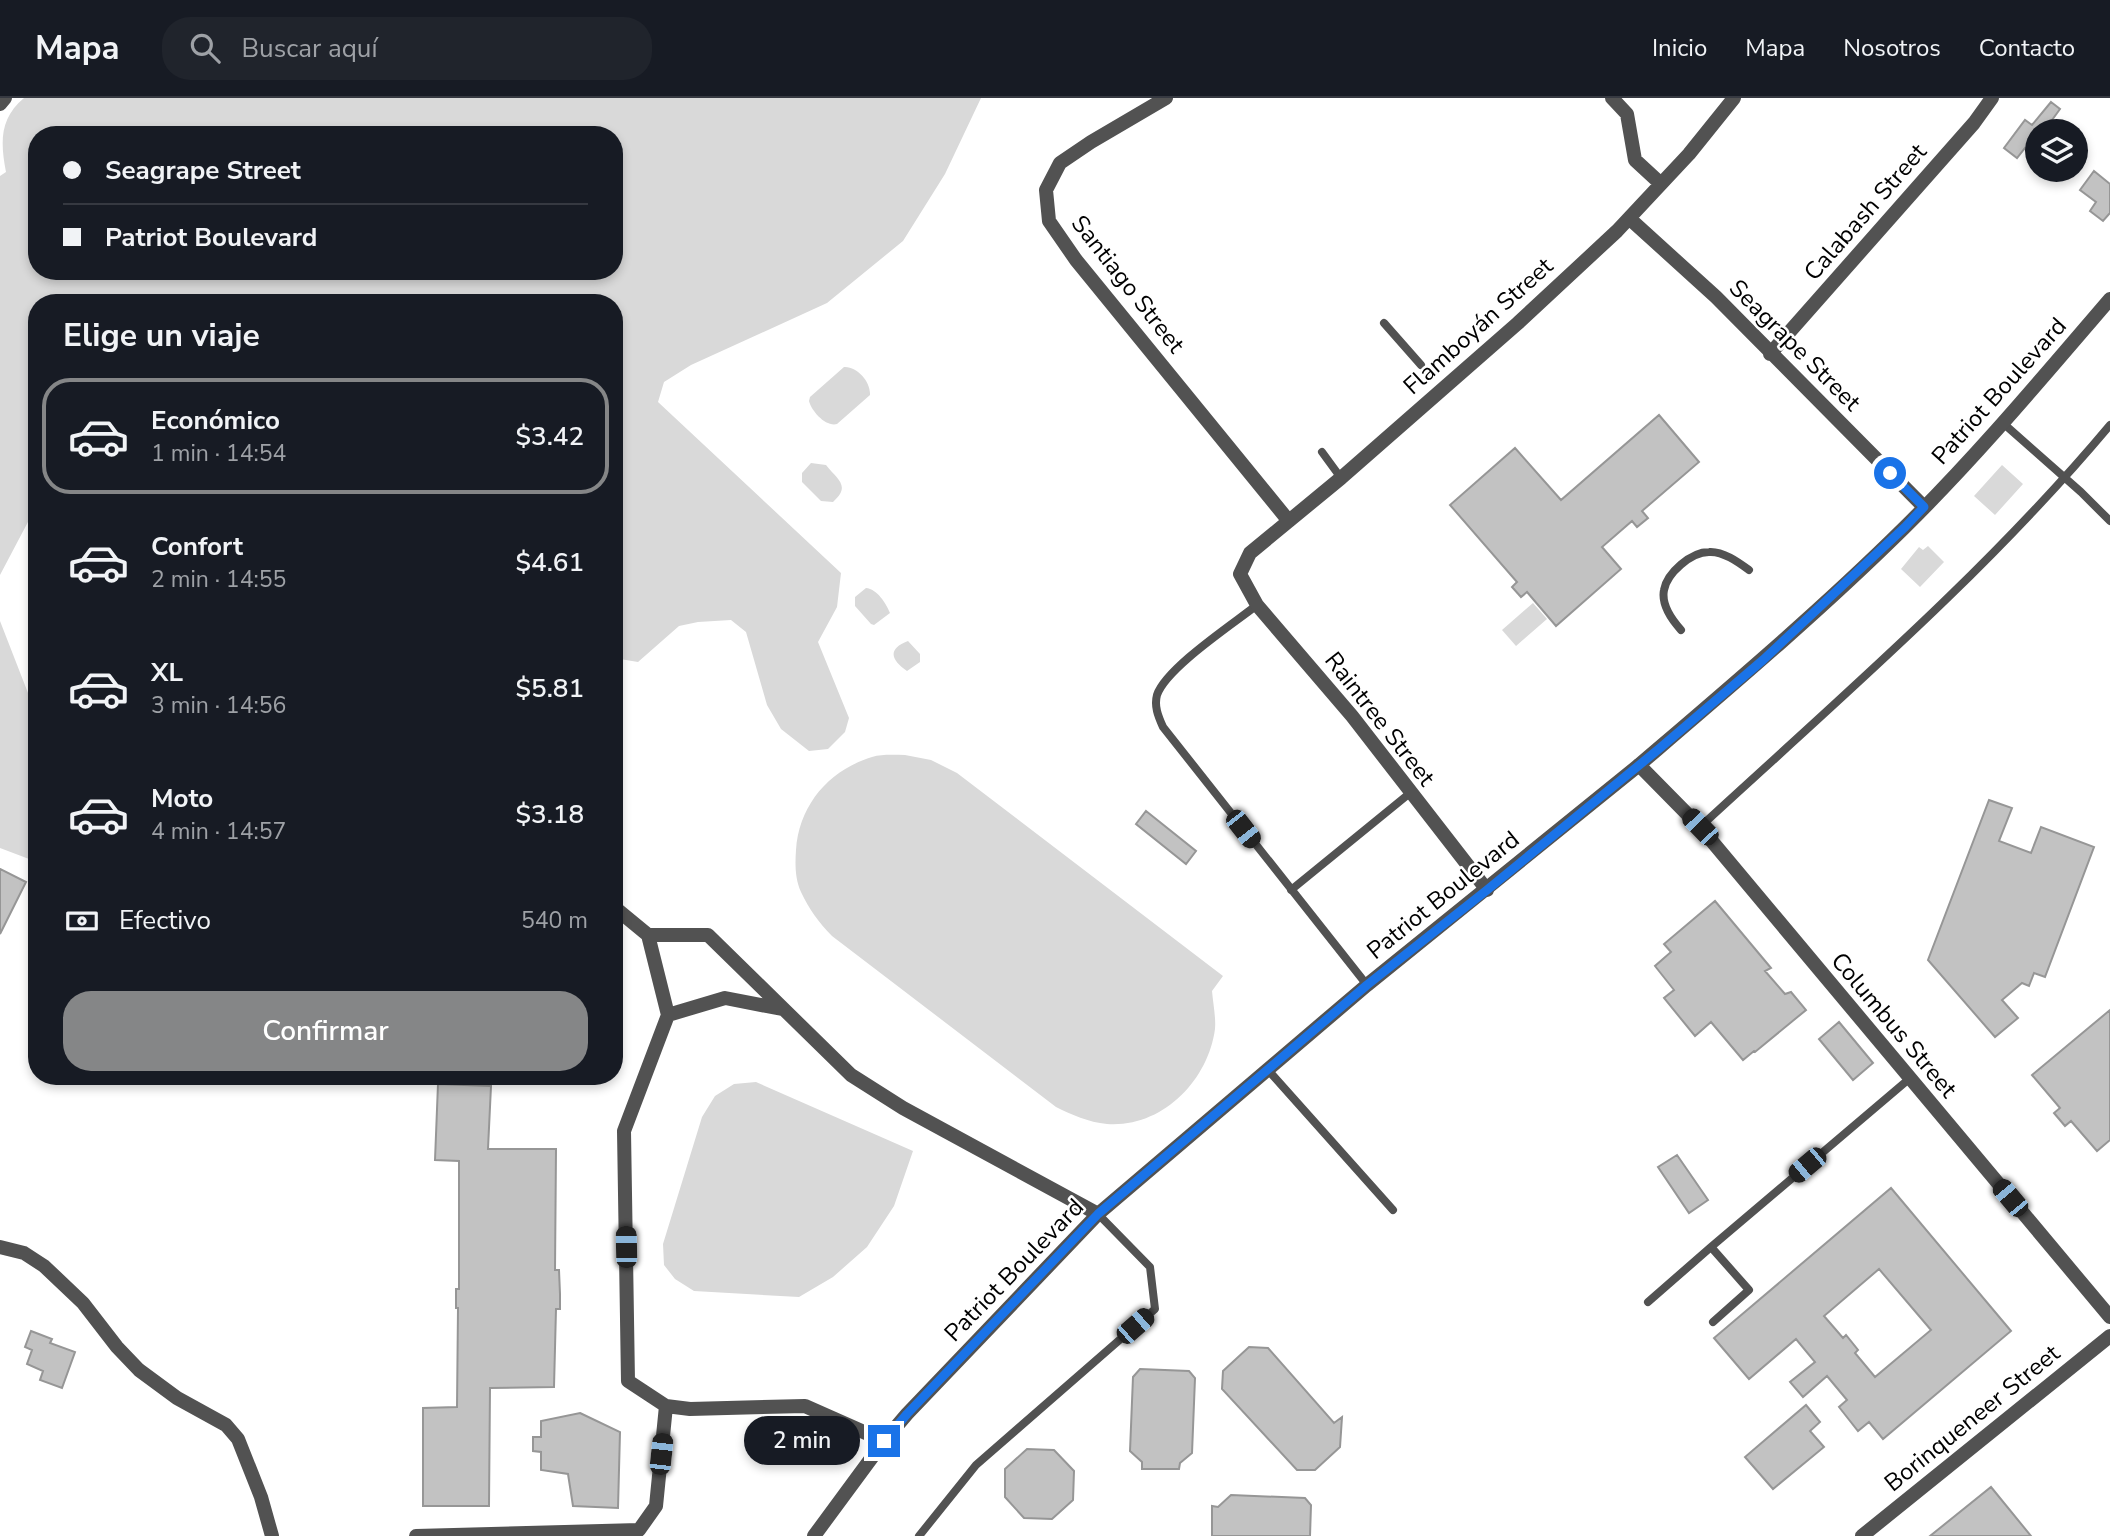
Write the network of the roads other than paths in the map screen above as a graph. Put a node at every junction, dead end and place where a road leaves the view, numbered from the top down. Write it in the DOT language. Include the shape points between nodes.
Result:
graph roads {
  1 [pos="5,98"];
  2 [pos="1166,98"];
  3 [pos="1612,98"];
  4 [pos="1734,98"];
  5 [pos="1992,98"];
  6 [pos="0,104"];
  7 [pos="1661,184"];
  8 [pos="1630,219"];
  9 [pos="2110,299"];
  10 [pos="1384,323"];
  11 [pos="1770,354"];
  12 [pos="1421,365"];
  13 [pos="2004,424"];
  14 [pos="2110,425"];
  15 [pos="1322,452"];
  16 [pos="1341,478"];
  17 [pos="2065,479"];
  18 [pos="1924,507"];
  19 [pos="1288,520"];
  20 [pos="2110,521"];
  21 [pos="1749,570"];
  22 [pos="1240,574"];
  23 [pos="1257,605"];
  24 [pos="1681,630"];
  25 [pos="1639,765"];
  26 [pos="1410,793"];
  27 [pos="1700,827"];
  28 [pos="1291,890"];
  29 [pos="1487,890"];
  30 [pos="623,914"];
  31 [pos="648,935"];
  32 [pos="1367,985"];
  33 [pos="783,1009"];
  34 [pos="668,1015"];
  35 [pos="1268,1070"];
  36 [pos="1909,1079"];
  37 [pos="1393,1210"];
  38 [pos="1098,1214"];
  39 [pos="0,1247"];
  40 [pos="1711,1247"];
  41 [pos="1648,1302"];
  42 [pos="2110,1317"];
  43 [pos="1713,1322"];
  44 [pos="2110,1336"];
  45 [pos="666,1406"];
  46 [pos="884,1441"];
  47 [pos="272,1536"];
  48 [pos="416,1536"];
  49 [pos="814,1536"];
  50 [pos="919,1536"];
  51 [pos="1862,1536"];
  1 -- 6 [label="street"];
  2 -- 19 [label="street, Santiago Street" via="1060,163 1046,190 1049,221"];
  3 -- 7 [label="street" via="1627,114 1635,160"];
  4 -- 7 [label="street, Flamboyán Street"];
  5 -- 11 [label="street, Calabash Street"];
  7 -- 8 [label="street, Flamboyán Street"];
  8 -- 11 [label="street, Seagrape Street" via="1716,297"];
  8 -- 16 [label="street, Flamboyán Street"];
  9 -- 13 [label="street, Patriot Boulevard"];
  10 -- 12 [label="lane"];
  11 -- 18 [label="street, Seagrape Street"];
  13 -- 17 [label="lane"];
  13 -- 18 [label="street, Patriot Boulevard"];
  14 -- 17 [label="lane"];
  15 -- 16 [label="lane"];
  16 -- 19 [label="street, Flamboyán Street"];
  17 -- 20 [label="lane"];
  17 -- 27 [label="lane" via="1950,596"];
  18 -- 25 [label="street, Patriot Boulevard" via="1763,660"];
  19 -- 22 [label="street, Flamboyán Street" via="1250,554"];
  21 -- 24 [label="lane" via="1729,557 1709,552 1679,566 1663,592 1672,620"];
  22 -- 23 [label="street, Raintree Street"];
  23 -- 26 [label="street, Raintree Street" via="1335,695"];
  23 -- 28 [label="lane" via="1179,666 1156,697 1156,711 1163,727"];
  25 -- 27 [label="street, Columbus Street"];
  25 -- 29 [label="street, Patriot Boulevard"];
  26 -- 28 [label="lane"];
  26 -- 29 [label="street, Raintree Street"];
  27 -- 36 [label="street, Columbus Street"];
  28 -- 32 [label="lane"];
  29 -- 32 [label="street, Patriot Boulevard"];
  30 -- 31 [label="street"];
  31 -- 33 [label="street" via="708,935"];
  31 -- 34 [label="street"];
  32 -- 35 [label="street, Patriot Boulevard"];
  33 -- 34 [label="street" via="725,998"];
  33 -- 38 [label="street" via="851,1075"];
  34 -- 45 [label="street" via="624,1131 628,1381"];
  35 -- 37 [label="lane"];
  35 -- 38 [label="street, Patriot Boulevard"];
  36 -- 40 [label="lane"];
  36 -- 42 [label="street, Columbus Street"];
  38 -- 46 [label="street, Patriot Boulevard"];
  38 -- 50 [label="lane" via="1150,1267 1155,1309 976,1465"];
  39 -- 47 [label="street" via="24,1253 44,1266 83,1303 139,1370 226,1425 238,1439"];
  40 -- 41 [label="lane"];
  40 -- 43 [label="lane" via="1749,1290"];
  44 -- 51 [label="street, Borinqueneer Street"];
  45 -- 46 [label="street" via="805,1406"];
  45 -- 48 [label="street" via="656,1506 639,1530"];
  46 -- 49 [label="street, Patriot Boulevard"];
}
